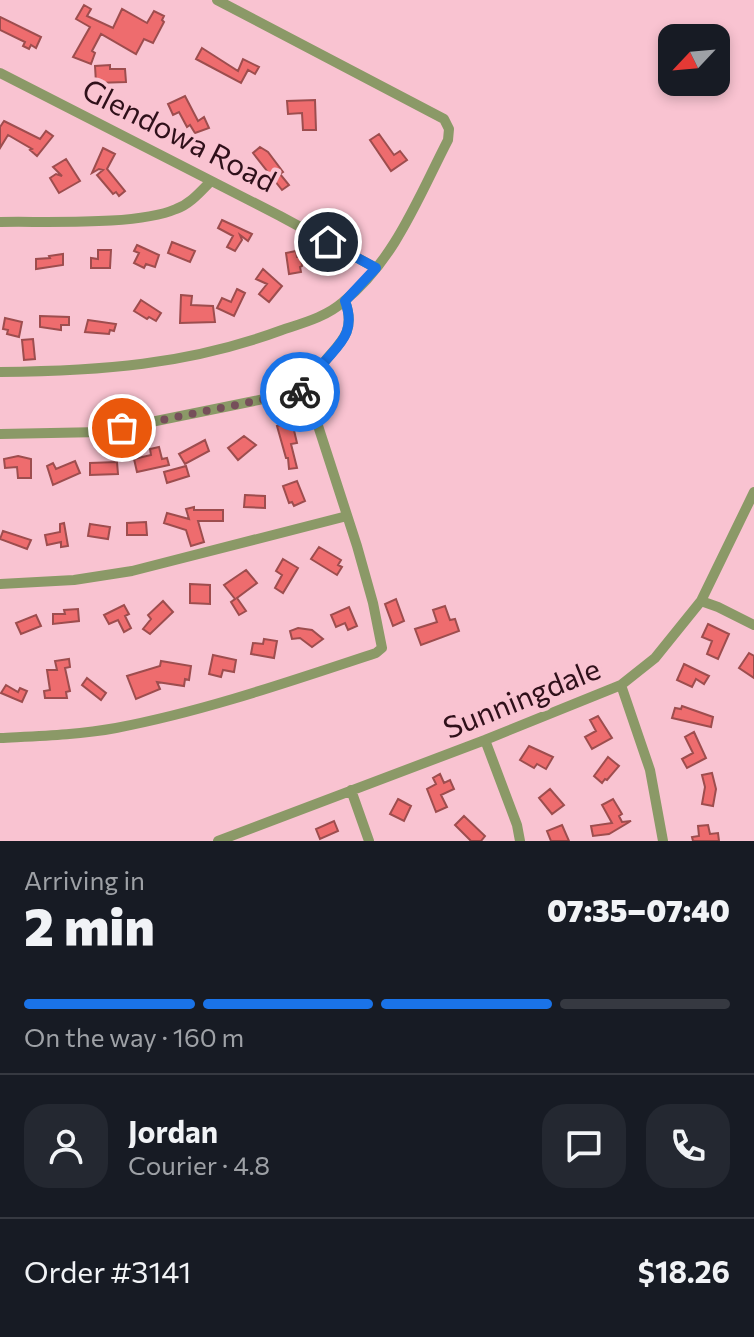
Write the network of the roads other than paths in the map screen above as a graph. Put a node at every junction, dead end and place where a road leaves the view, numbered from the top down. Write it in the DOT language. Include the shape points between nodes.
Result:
graph roads {
  1 [pos="217,0"];
  2 [pos="0,73"];
  3 [pos="210,182"];
  4 [pos="0,222"];
  5 [pos="376,268"];
  6 [pos="345,301"];
  7 [pos="0,372"];
  8 [pos="305,394"];
  9 [pos="0,434"];
  10 [pos="754,492"];
  11 [pos="347,516"];
  12 [pos="0,584"];
  13 [pos="701,601"];
  14 [pos="754,625"];
  15 [pos="621,685"];
  16 [pos="0,738"];
  17 [pos="485,740"];
  18 [pos="351,790"];
  19 [pos="218,841"];
  20 [pos="369,841"];
  21 [pos="520,841"];
  22 [pos="663,841"];
  1 -- 5 [label="street" via="448,124 448,140"];
  2 -- 3 [label="street, Glendowa Road"];
  3 -- 4 [label="street" via="165,213"];
  3 -- 5 [label="street, Glendowa Road"];
  5 -- 6 [label="street"];
  6 -- 7 [label="street" via="267,336 168,362"];
  6 -- 8 [label="street" via="348,331"];
  8 -- 9 [label="street" via="102,432"];
  8 -- 11 [label="street"];
  10 -- 13 [label="street, Sunningdale"];
  11 -- 12 [label="street" via="132,571"];
  11 -- 16 [label="street" via="382,640 376,653 164,717 113,728"];
  13 -- 14 [label="street"];
  13 -- 15 [label="street, Sunningdale" via="655,658"];
  15 -- 17 [label="street, Sunningdale"];
  15 -- 22 [label="street" via="650,770"];
  17 -- 18 [label="street, Sunningdale"];
  17 -- 21 [label="street"];
  18 -- 19 [label="street, Sunningdale"];
  18 -- 20 [label="street"];
}
